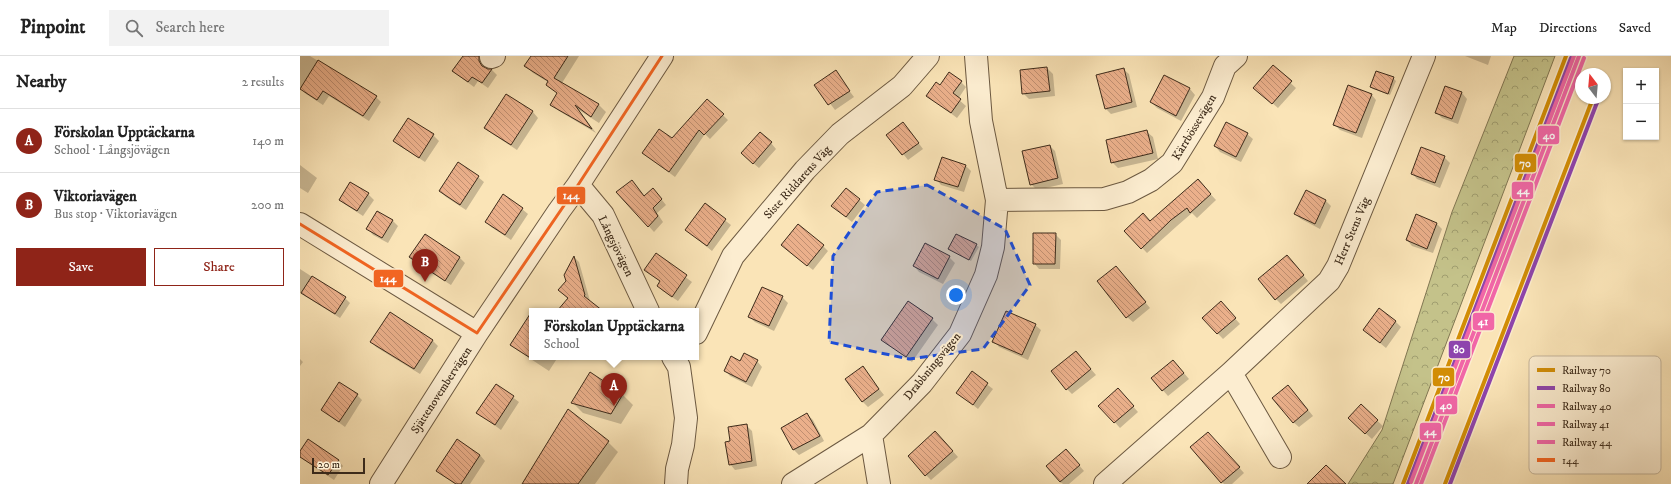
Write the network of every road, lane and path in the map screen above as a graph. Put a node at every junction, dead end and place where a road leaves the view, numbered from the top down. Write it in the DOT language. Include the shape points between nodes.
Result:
graph roads {
  1 [pos="661,56"];
  2 [pos="928,56"];
  3 [pos="976,56"];
  4 [pos="1424,56"];
  5 [pos="1227,59"];
  6 [pos="578,186"];
  7 [pos="997,200"];
  8 [pos="300,224"];
  9 [pos="647,308"];
  10 [pos="699,327"];
  11 [pos="478,333"];
  12 [pos="679,360"];
  13 [pos="1231,373"];
  14 [pos="871,435"];
  15 [pos="1280,457"];
  16 [pos="381,484"];
  17 [pos="676,484"];
  18 [pos="793,484"];
  19 [pos="878,484"];
  20 [pos="1105,484"];
  1 -- 6 [label="street, Sjättenovembervägen"];
  2 -- 10 [label="street, Siste Riddarens Väg" via="902,86 840,134 794,182 733,256"];
  3 -- 7 [label="street, Drabbningsvägen" via="980,121"];
  4 -- 13 [label="street, Herr Stens Väg" via="1338,266 1329,281"];
  5 -- 7 [label="street, Kärrbössevägen" via="1213,97 1172,163 1151,180 1128,192 1104,199"];
  6 -- 9 [label="street, Långsjövägen" via="603,215"];
  6 -- 11 [label="street, Sjättenovembervägen"];
  7 -- 14 [label="street, Drabbningsvägen" via="993,247 986,275 960,334 922,382"];
  8 -- 11 [label="street"];
  11 -- 16 [label="street, Sjättenovembervägen"];
  12 -- 17 [label="street" via="686,418 684,445 677,469"];
  13 -- 15 [label="street"];
  13 -- 20 [label="street, Herr Stens Väg"];
  14 -- 18 [label="street, Drabbningsvägen"];
  14 -- 19 [label="street"];
}
